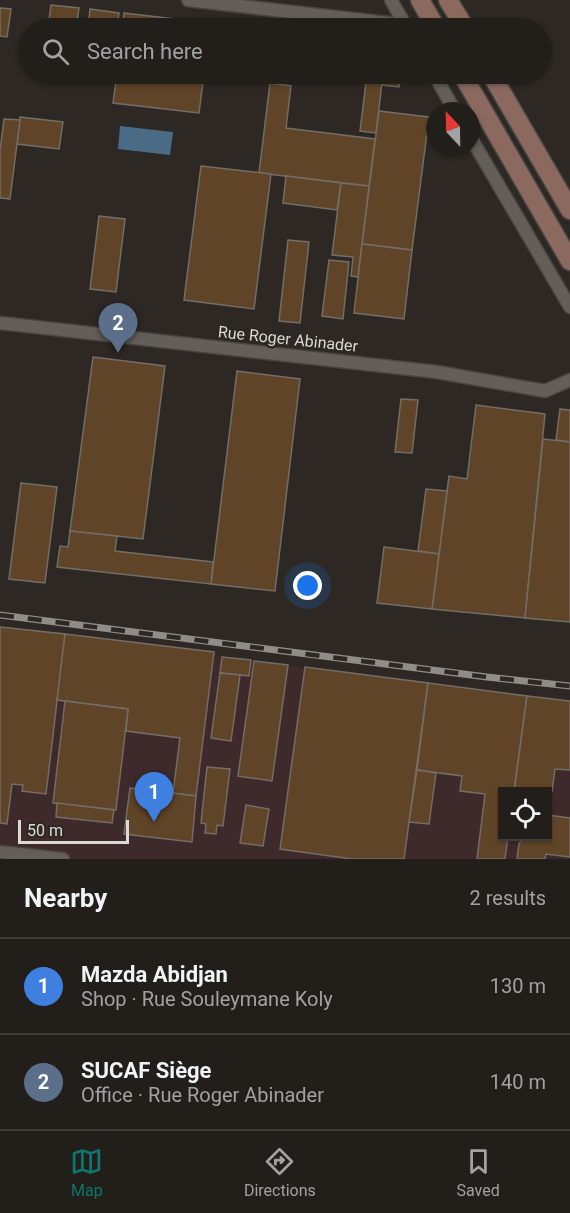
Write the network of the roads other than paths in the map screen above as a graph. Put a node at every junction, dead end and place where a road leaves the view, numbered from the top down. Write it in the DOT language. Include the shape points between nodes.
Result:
graph roads {
  1 [pos="188,0"];
  2 [pos="391,0"];
  3 [pos="420,0"];
  4 [pos="448,0"];
  5 [pos="333,18"];
  6 [pos="401,18"];
  7 [pos="430,18"];
  8 [pos="459,18"];
  9 [pos="440,84"];
  10 [pos="468,84"];
  11 [pos="497,84"];
  12 [pos="450,102"];
  13 [pos="480,153"];
  14 [pos="570,210"];
  15 [pos="570,261"];
  16 [pos="570,307"];
  17 [pos="0,323"];
  18 [pos="570,380"];
  19 [pos="0,852"];
  20 [pos="63,859"];
  1 -- 5 [label="street"];
  2 -- 6 [label="street"];
  3 -- 7 [label="main road"];
  4 -- 8 [label="main road"];
  9 -- 12 [label="street"];
  10 -- 15 [label="main road"];
  11 -- 14 [label="main road"];
  13 -- 16 [label="street"];
  17 -- 18 [label="street, Rue Roger Abinader" via="437,372 545,391"];
  19 -- 20 [label="street"];
}
